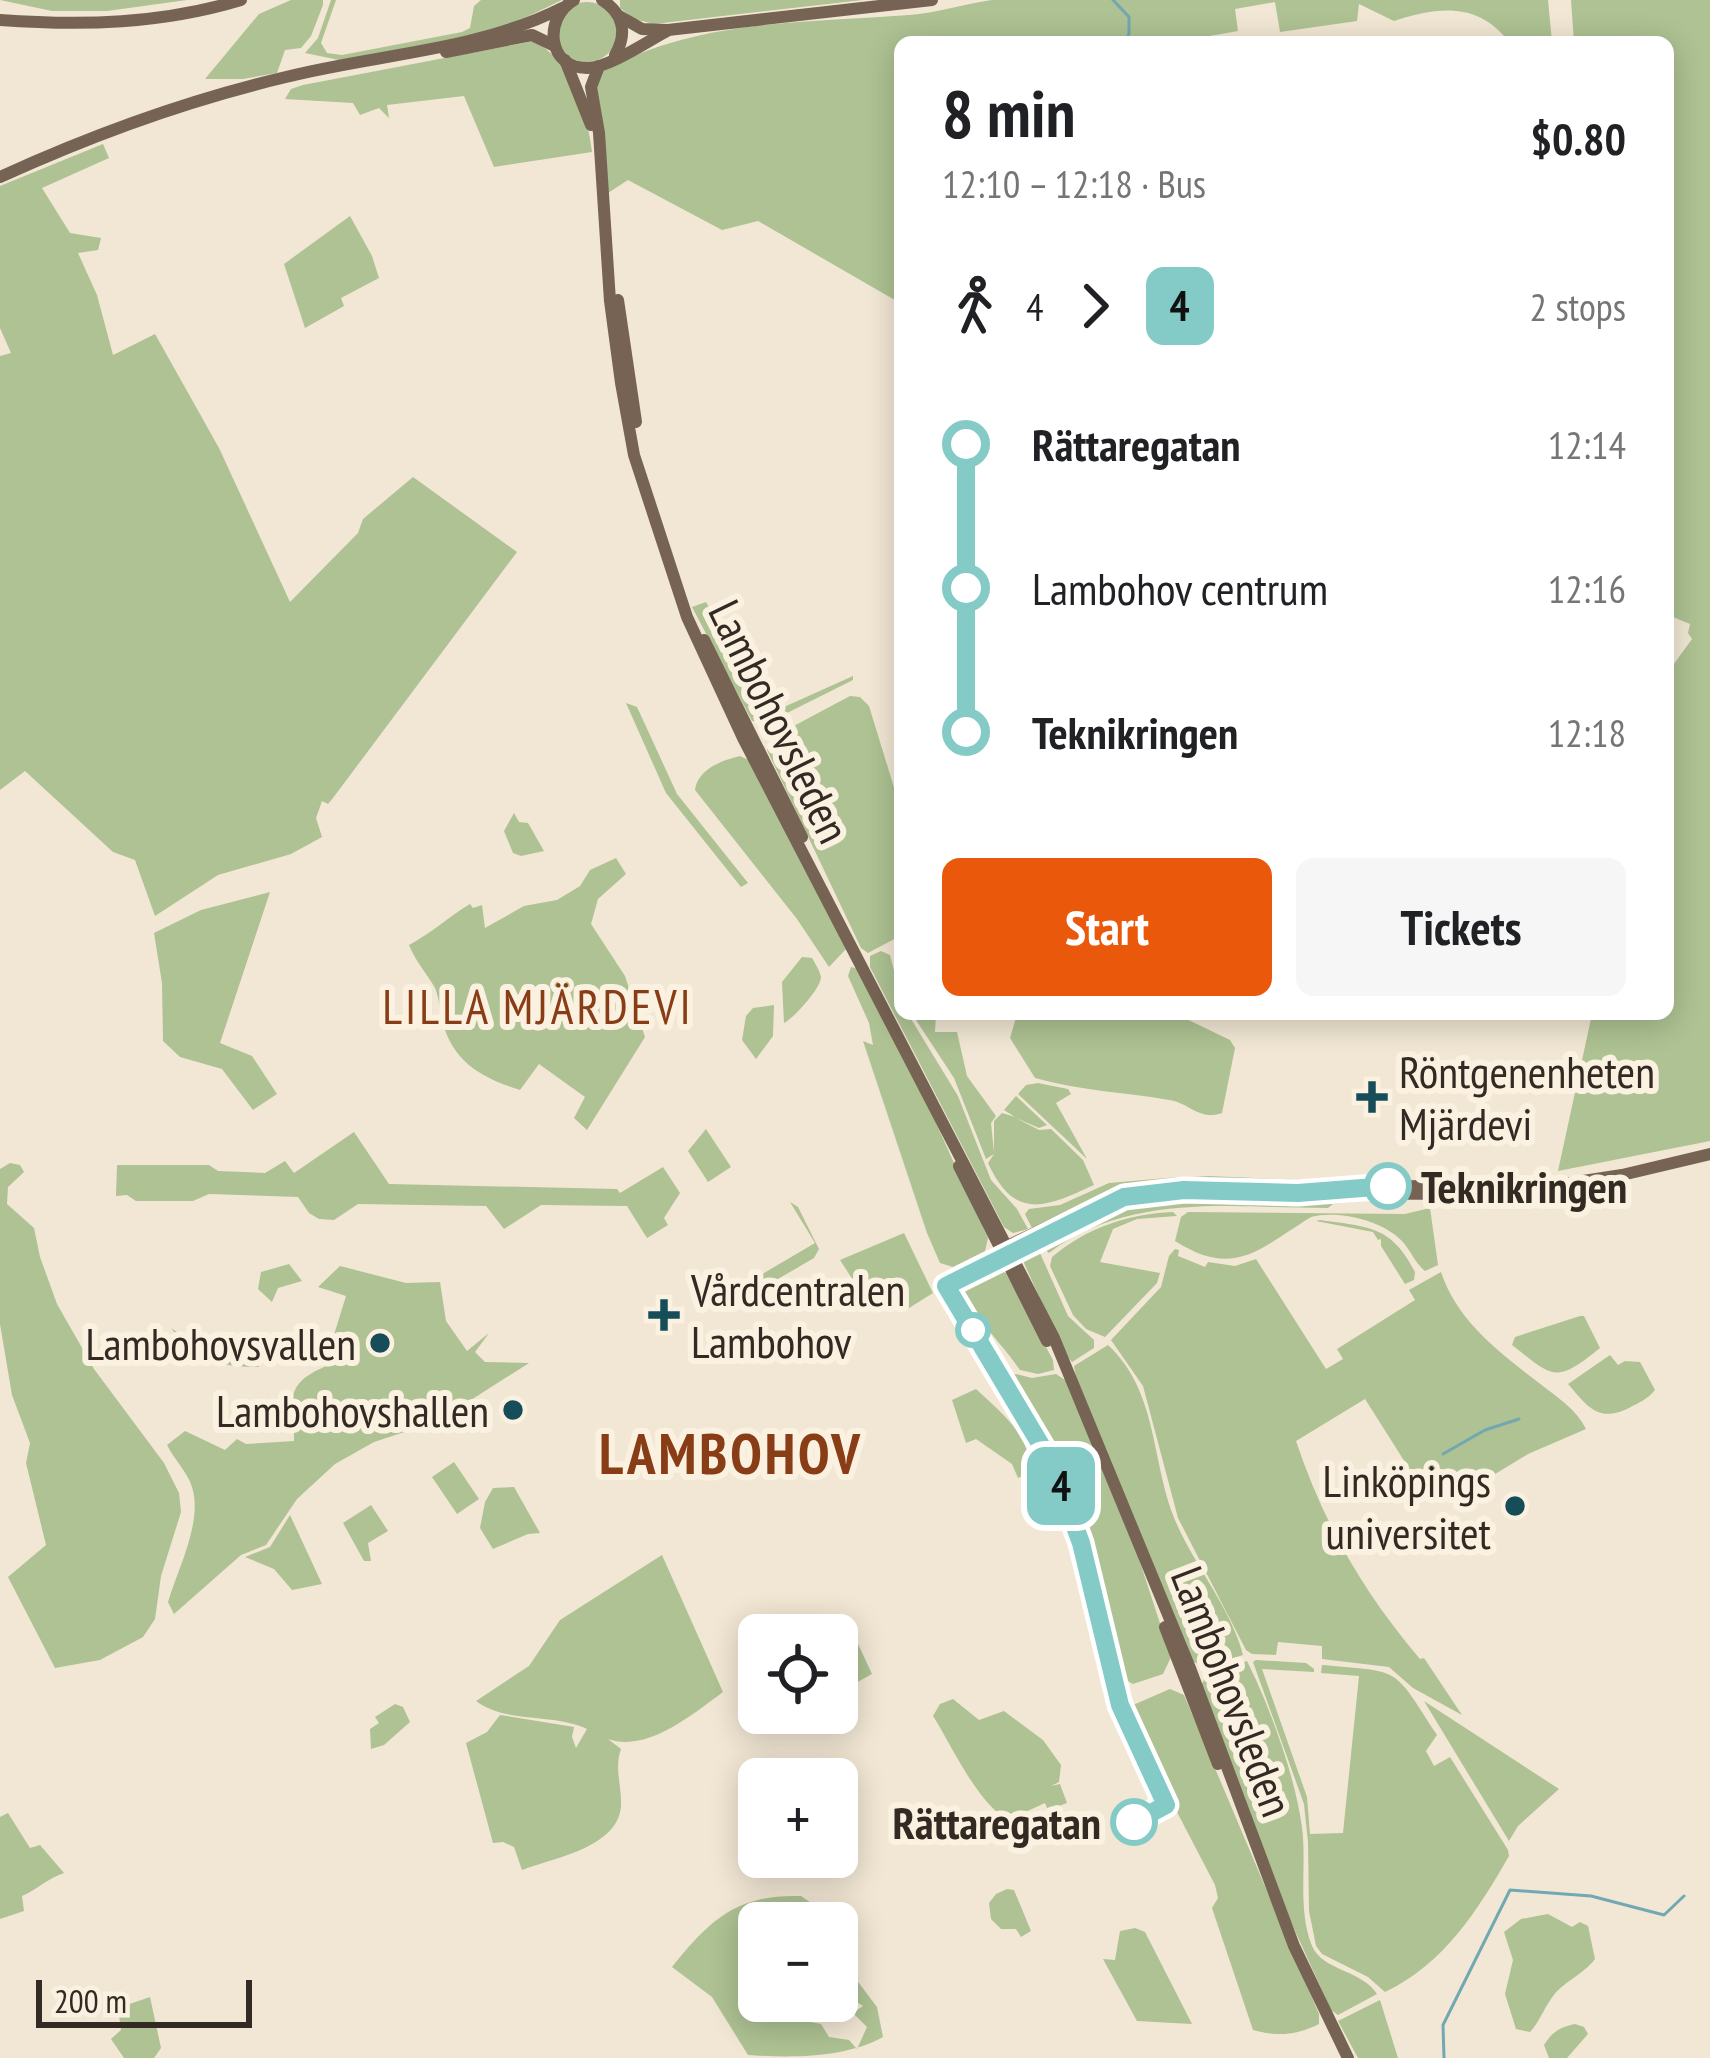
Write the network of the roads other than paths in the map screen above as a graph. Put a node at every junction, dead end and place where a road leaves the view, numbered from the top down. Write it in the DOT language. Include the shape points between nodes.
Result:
graph roads {
  1 [pos="214,0"];
  2 [pos="241,0"];
  3 [pos="932,0"];
  4 [pos="605,1"];
  5 [pos="568,4"];
  6 [pos="0,16"];
  7 [pos="619,16"];
  8 [pos="668,30"];
  9 [pos="555,46"];
  10 [pos="564,59"];
  11 [pos="605,63"];
  12 [pos="600,162"];
  13 [pos="0,179"];
  14 [pos="1708,1155"];
  15 [pos="1005,1252"];
  16 [pos="1348,2055"];
  1 -- 6 [label="main road" via="110,16"];
  2 -- 6 [label="main road" via="139,22"];
  3 -- 8 [label="main road"];
  4 -- 7 [label="main road"];
  5 -- 9 [label="main road" via="553,26"];
  5 -- 13 [label="main road" via="492,36 213,97"];
  7 -- 8 [label="main road"];
  7 -- 11 [label="main road, Lambohovsleden" via="622,39"];
  8 -- 11 [label="main road"];
  9 -- 10 [label="main road, Lambohovsleden"];
  9 -- 13 [label="main road" via="532,35 288,82 143,124"];
  10 -- 11 [label="main road" via="580,68"];
  10 -- 12 [label="main road, Lambohovsleden"];
  11 -- 12 [label="main road, Lambohovsleden" via="590,88"];
  12 -- 15 [label="main road, Lambohovsleden" via="621,383 672,574"];
  14 -- 15 [label="main road" via="1499,1194 1184,1190 1124,1197"];
  15 -- 16 [label="main road, Lambohovsleden" via="1136,1534 1265,1872"];
}
